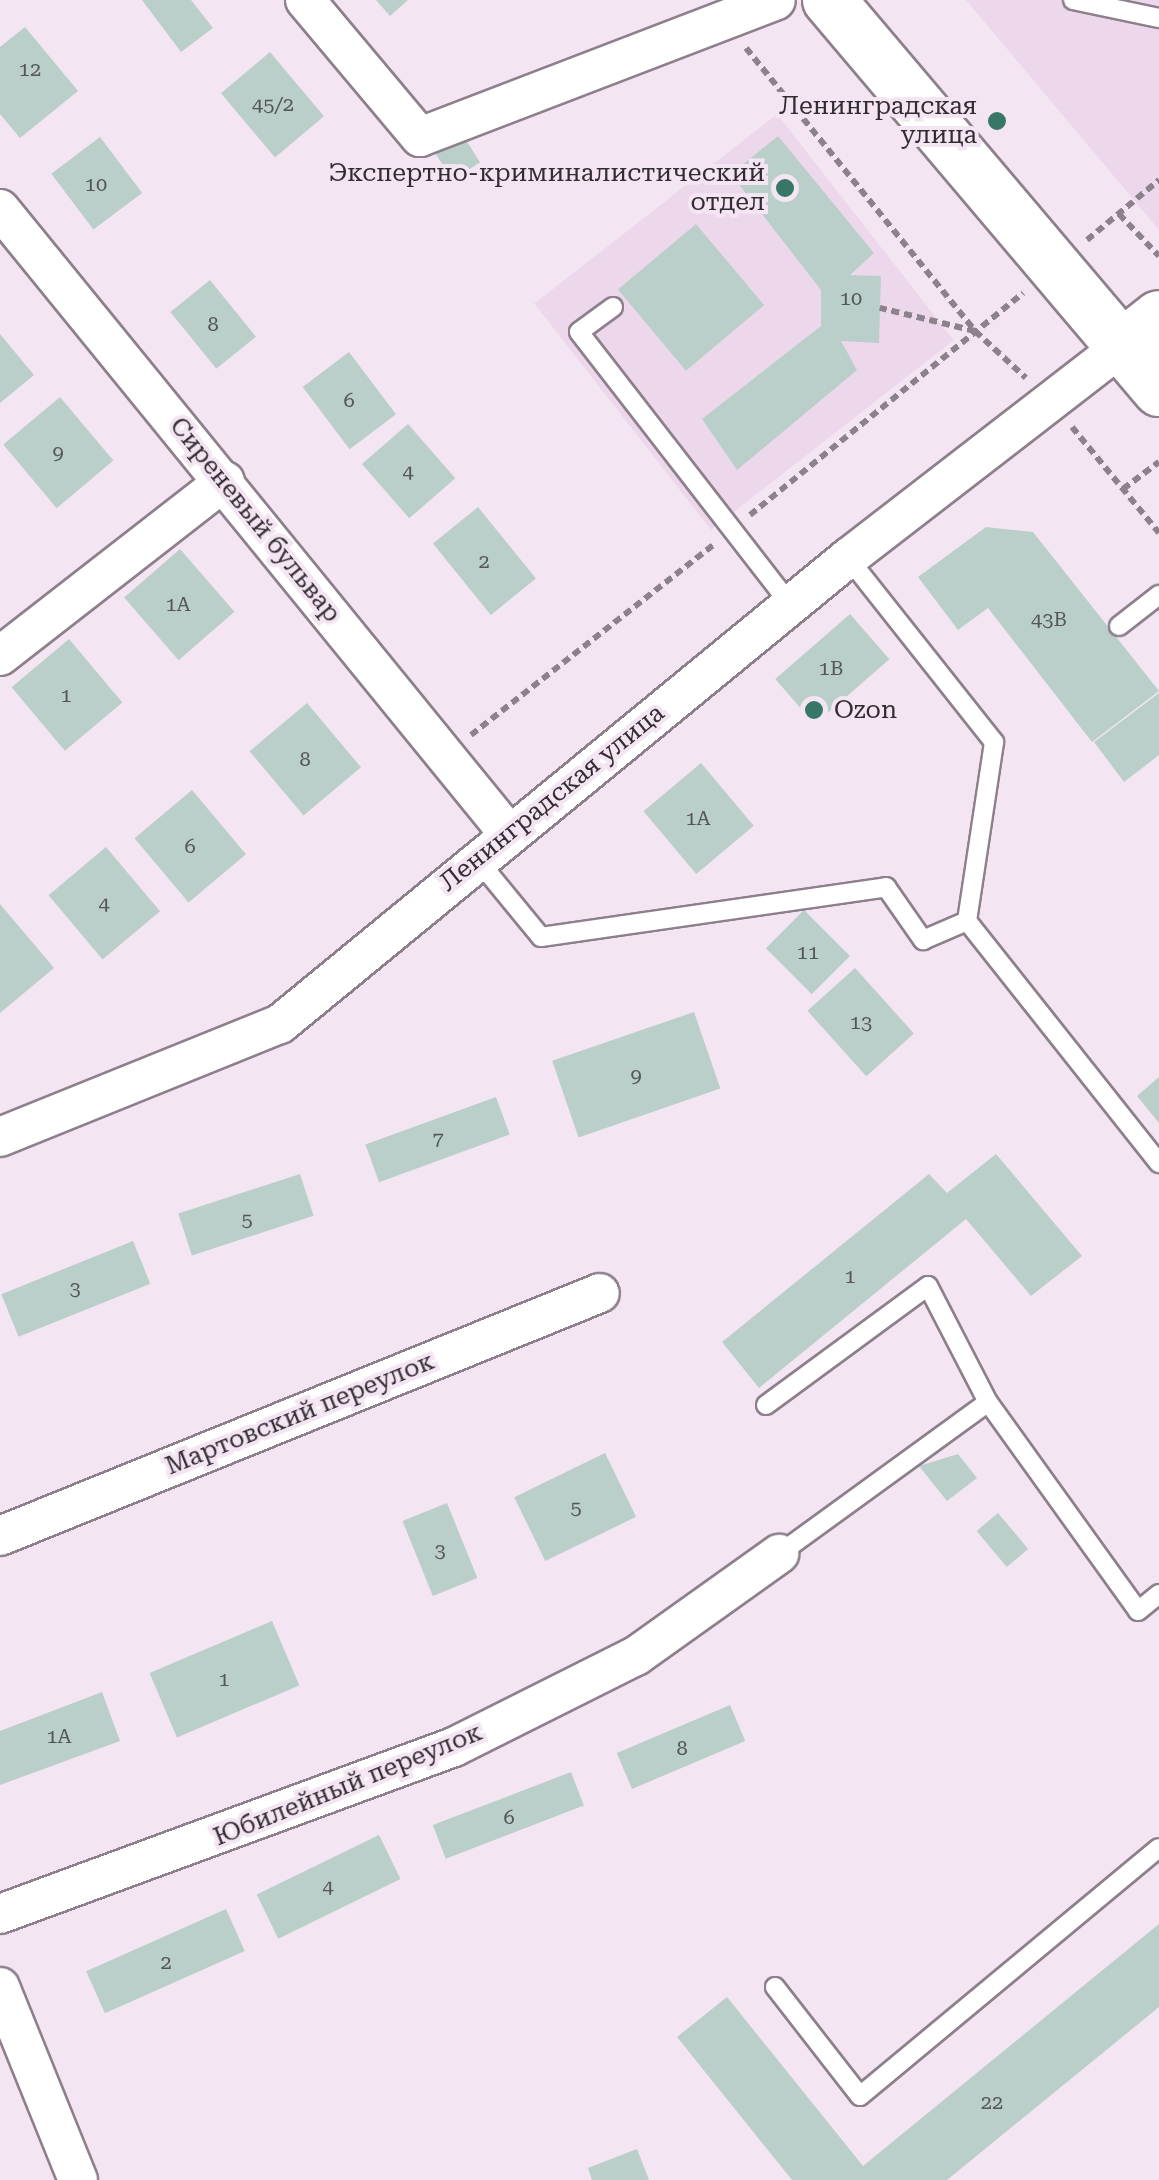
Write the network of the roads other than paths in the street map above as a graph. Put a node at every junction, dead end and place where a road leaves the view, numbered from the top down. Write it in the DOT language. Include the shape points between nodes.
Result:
graph roads {
  1 [pos="305,0"];
  2 [pos="776,0"];
  3 [pos="1073,0"];
  4 [pos="848,6"];
  5 [pos="1159,18"];
  6 [pos="0,210"];
  7 [pos="613,307"];
  8 [pos="1137,352"];
  9 [pos="1159,411"];
  10 [pos="225,481"];
  11 [pos="848,558"];
  12 [pos="1159,594"];
  13 [pos="791,605"];
  14 [pos="1119,626"];
  15 [pos="0,656"];
  16 [pos="508,833"];
  17 [pos="476,857"];
  18 [pos="968,920"];
  19 [pos="0,1138"];
  20 [pos="1159,1164"];
  21 [pos="600,1293"];
  22 [pos="988,1402"];
  23 [pos="766,1405"];
  24 [pos="0,1536"];
  25 [pos="779,1554"];
  26 [pos="1159,1594"];
  27 [pos="1159,1848"];
  28 [pos="0,1914"];
  29 [pos="775,1986"];
  30 [pos="0,1987"];
  31 [pos="78,2180"];
  1 -- 2 [label="street" via="420,137"];
  3 -- 5 [label="lane"];
  4 -- 8 [label="street" via="1055,267"];
  6 -- 10 [label="street, Сиреневый бульвар"];
  7 -- 13 [label="lane" via="579,332"];
  8 -- 9 [label="street"];
  8 -- 11 [label="street, Ленинградская улица"];
  10 -- 15 [label="street"];
  10 -- 16 [label="street, Сиреневый бульвар"];
  11 -- 13 [label="street, Ленинградская улица"];
  11 -- 18 [label="lane" via="994,742"];
  12 -- 14 [label="lane"];
  13 -- 16 [label="street, Ленинградская улица"];
  16 -- 17 [label="street, Ленинградская улица"];
  17 -- 18 [label="lane" via="541,937 886,887 924,940"];
  17 -- 19 [label="street, Ленинградская улица" via="280,1024"];
  18 -- 20 [label="lane"];
  21 -- 24 [label="street, Мартовский переулок"];
  22 -- 23 [label="lane" via="928,1286"];
  22 -- 25 [label="lane"];
  22 -- 26 [label="lane" via="1138,1611"];
  25 -- 28 [label="street, Юбилейный переулок" via="636,1656 454,1748"];
  27 -- 29 [label="lane" via="860,2096"];
  30 -- 31 [label="street"];
}
